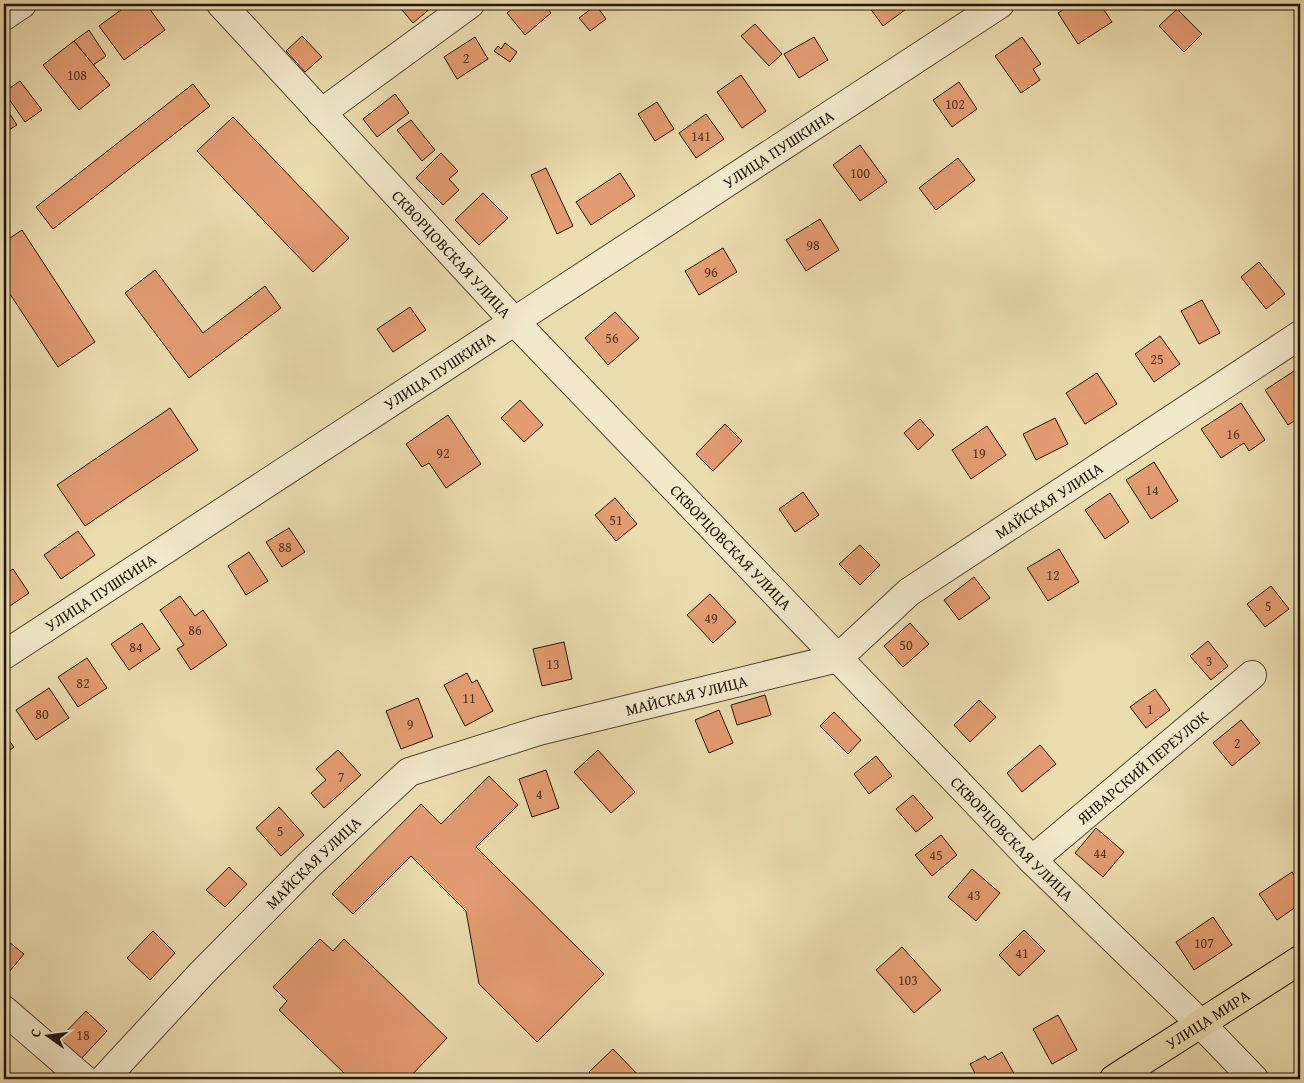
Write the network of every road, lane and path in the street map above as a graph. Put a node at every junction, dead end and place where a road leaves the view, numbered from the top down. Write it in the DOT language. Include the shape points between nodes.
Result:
graph roads {
  1 [pos="22,4"];
  2 [pos="221,4"];
  3 [pos="470,4"];
  4 [pos="1000,4"];
  5 [pos="4,16"];
  6 [pos="321,113"];
  7 [pos="513,320"];
  8 [pos="1300,335"];
  9 [pos="4,655"];
  10 [pos="838,658"];
  11 [pos="1252,675"];
  12 [pos="1032,860"];
  13 [pos="1300,960"];
  14 [pos="4,1010"];
  15 [pos="1200,1023"];
  16 [pos="84,1079"];
  17 [pos="104,1079"];
  18 [pos="1114,1079"];
  19 [pos="1254,1079"];
  1 -- 5 [label="street"];
  2 -- 6 [label="street, СКВОРЦОВСКАЯ УЛИЦА"];
  3 -- 6 [label="street"];
  4 -- 7 [label="street, УЛИЦА ПУШКИНА"];
  6 -- 7 [label="street, СКВОРЦОВСКАЯ УЛИЦА"];
  7 -- 9 [label="street, УЛИЦА ПУШКИНА"];
  7 -- 10 [label="street, СКВОРЦОВСКАЯ УЛИЦА"];
  8 -- 10 [label="street, МАЙСКАЯ УЛИЦА" via="909,592"];
  10 -- 12 [label="street, СКВОРЦОВСКАЯ УЛИЦА"];
  10 -- 17 [label="street, МАЙСКАЯ УЛИЦА" via="539,730 409,772 304,870"];
  11 -- 12 [label="street, ЯНВАРСКИЙ ПЕРЕУЛОК"];
  12 -- 15 [label="street, СКВОРЦОВСКАЯ УЛИЦА"];
  13 -- 15 [label="main road, УЛИЦА МИРА"];
  14 -- 16 [label="street"];
  15 -- 18 [label="main road, УЛИЦА МИРА"];
  15 -- 19 [label="street, СКВОРЦОВСКАЯ УЛИЦА"];
}
